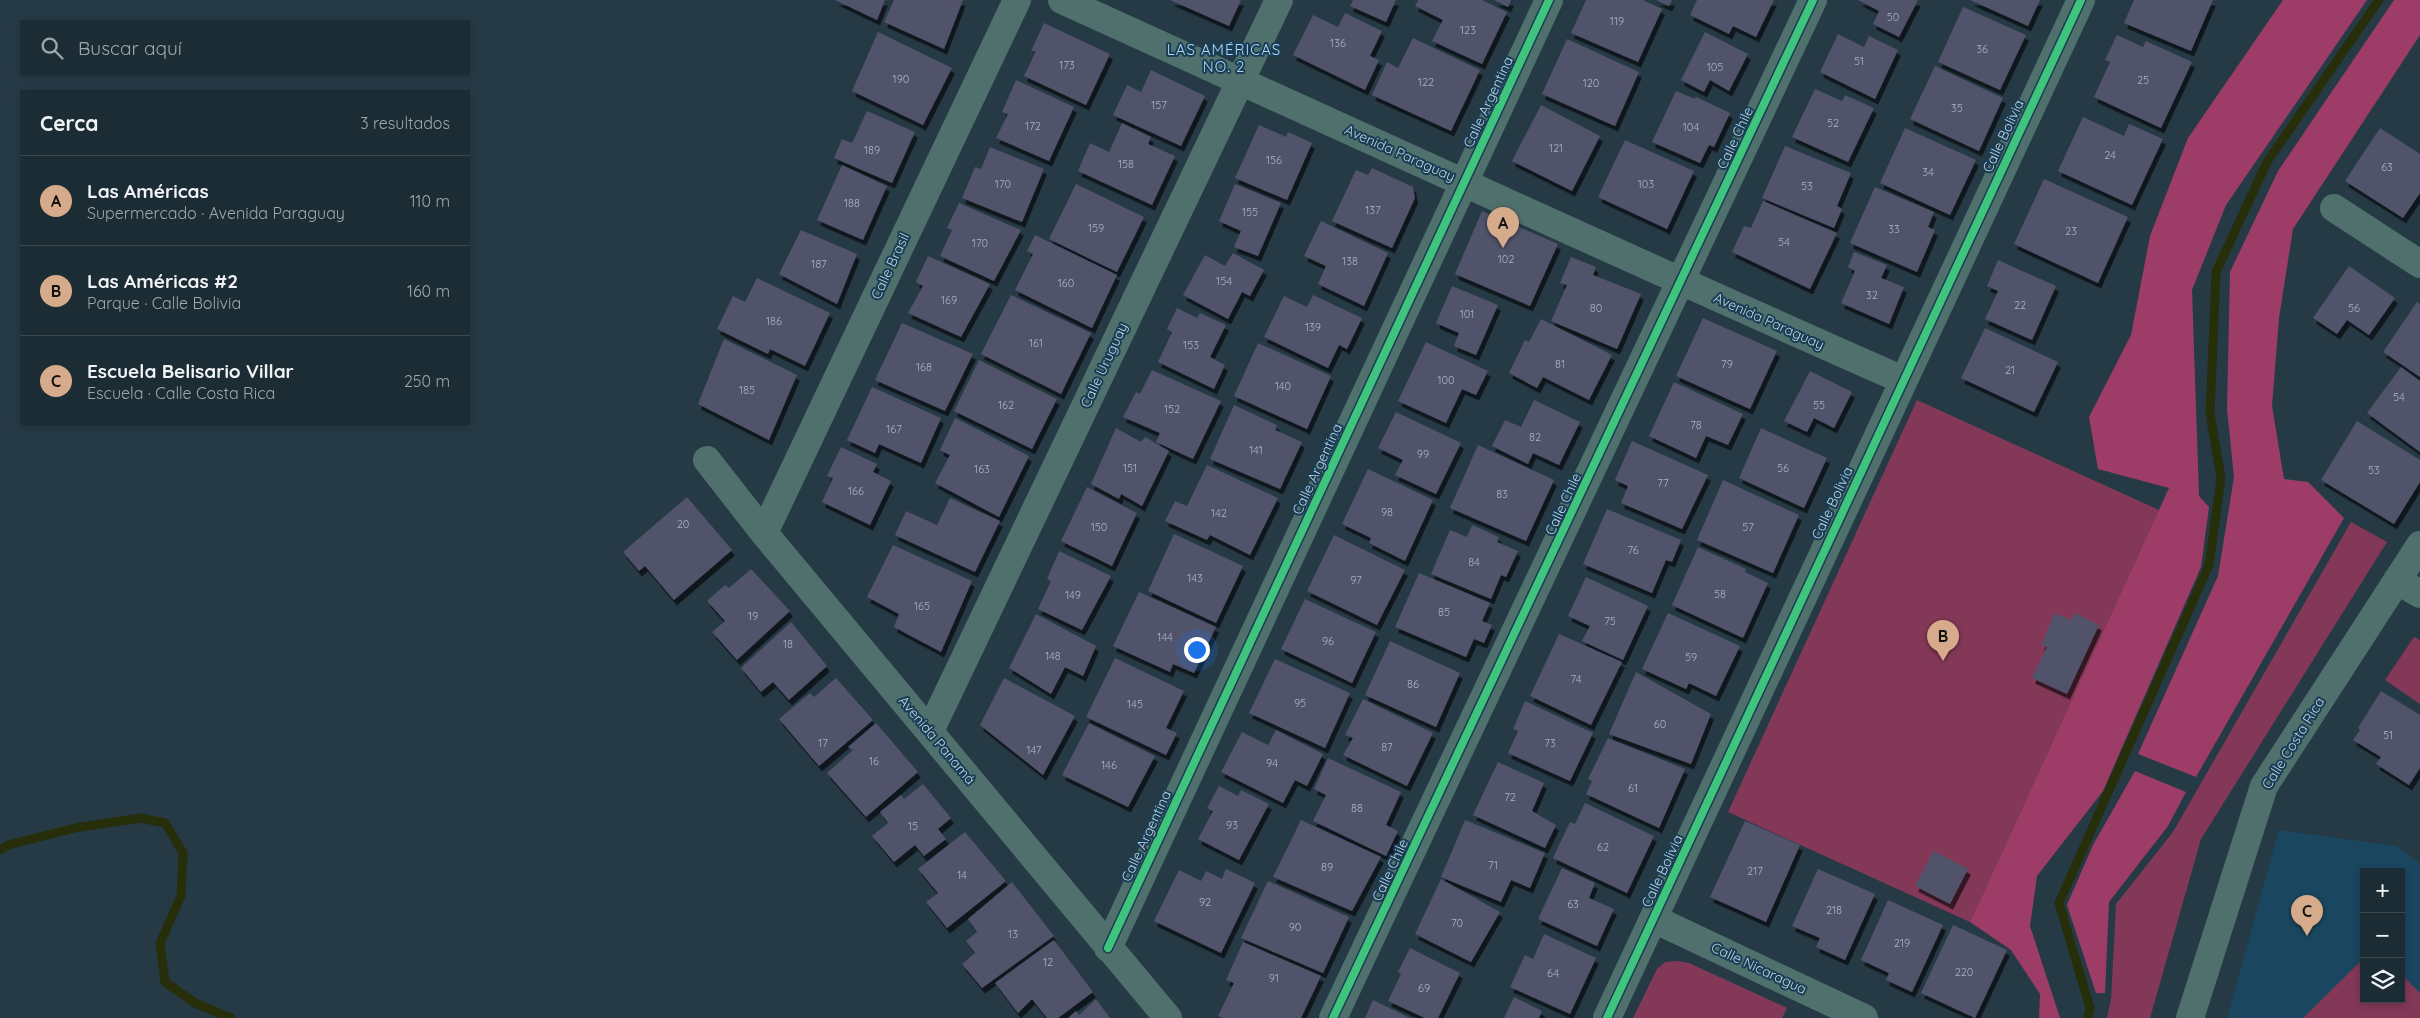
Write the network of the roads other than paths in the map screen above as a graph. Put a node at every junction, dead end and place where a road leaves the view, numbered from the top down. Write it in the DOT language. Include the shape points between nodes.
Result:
graph roads {
  1 [pos="1017,0"];
  2 [pos="1062,0"];
  3 [pos="1279,0"];
  4 [pos="1549,0"];
  5 [pos="1813,0"];
  6 [pos="2081,0"];
  7 [pos="1240,80"];
  8 [pos="1465,182"];
  9 [pos="2334,208"];
  10 [pos="2420,264"];
  11 [pos="1681,283"];
  12 [pos="1903,380"];
  13 [pos="707,460"];
  14 [pos="764,533"];
  15 [pos="2420,545"];
  16 [pos="2397,580"];
  17 [pos="2420,594"];
  18 [pos="930,731"];
  19 [pos="1654,919"];
  20 [pos="1108,948"];
  21 [pos="1168,1018"];
  22 [pos="1334,1018"];
  23 [pos="1607,1018"];
  24 [pos="1864,1018"];
  25 [pos="2190,1018"];
  1 -- 14 [label="street, Calle Brasil"];
  2 -- 7 [label="street, Avenida Paraguay"];
  3 -- 7 [label="street, Calle Uruguay"];
  4 -- 8 [label="street, Calle Argentina"];
  5 -- 11 [label="street, Calle Chile"];
  6 -- 12 [label="street, Calle Bolivia"];
  7 -- 8 [label="street, Avenida Paraguay"];
  7 -- 18 [label="street, Calle Uruguay"];
  8 -- 11 [label="street, Avenida Paraguay"];
  8 -- 20 [label="street, Calle Argentina"];
  9 -- 10 [label="street"];
  11 -- 12 [label="street, Avenida Paraguay"];
  11 -- 22 [label="street, Calle Chile"];
  12 -- 19 [label="street, Calle Bolivia"];
  13 -- 14 [label="street, Avenida Panamá"];
  14 -- 18 [label="street, Avenida Panamá"];
  15 -- 16 [label="street, Calle Costa Rica"];
  16 -- 17 [label="street"];
  16 -- 25 [label="street, Calle Costa Rica" via="2264,786"];
  18 -- 20 [label="street, Avenida Panamá"];
  19 -- 23 [label="street, Calle Bolivia"];
  19 -- 24 [label="street, Calle Nicaragua"];
  20 -- 21 [label="street, Avenida Panamá"];
}
